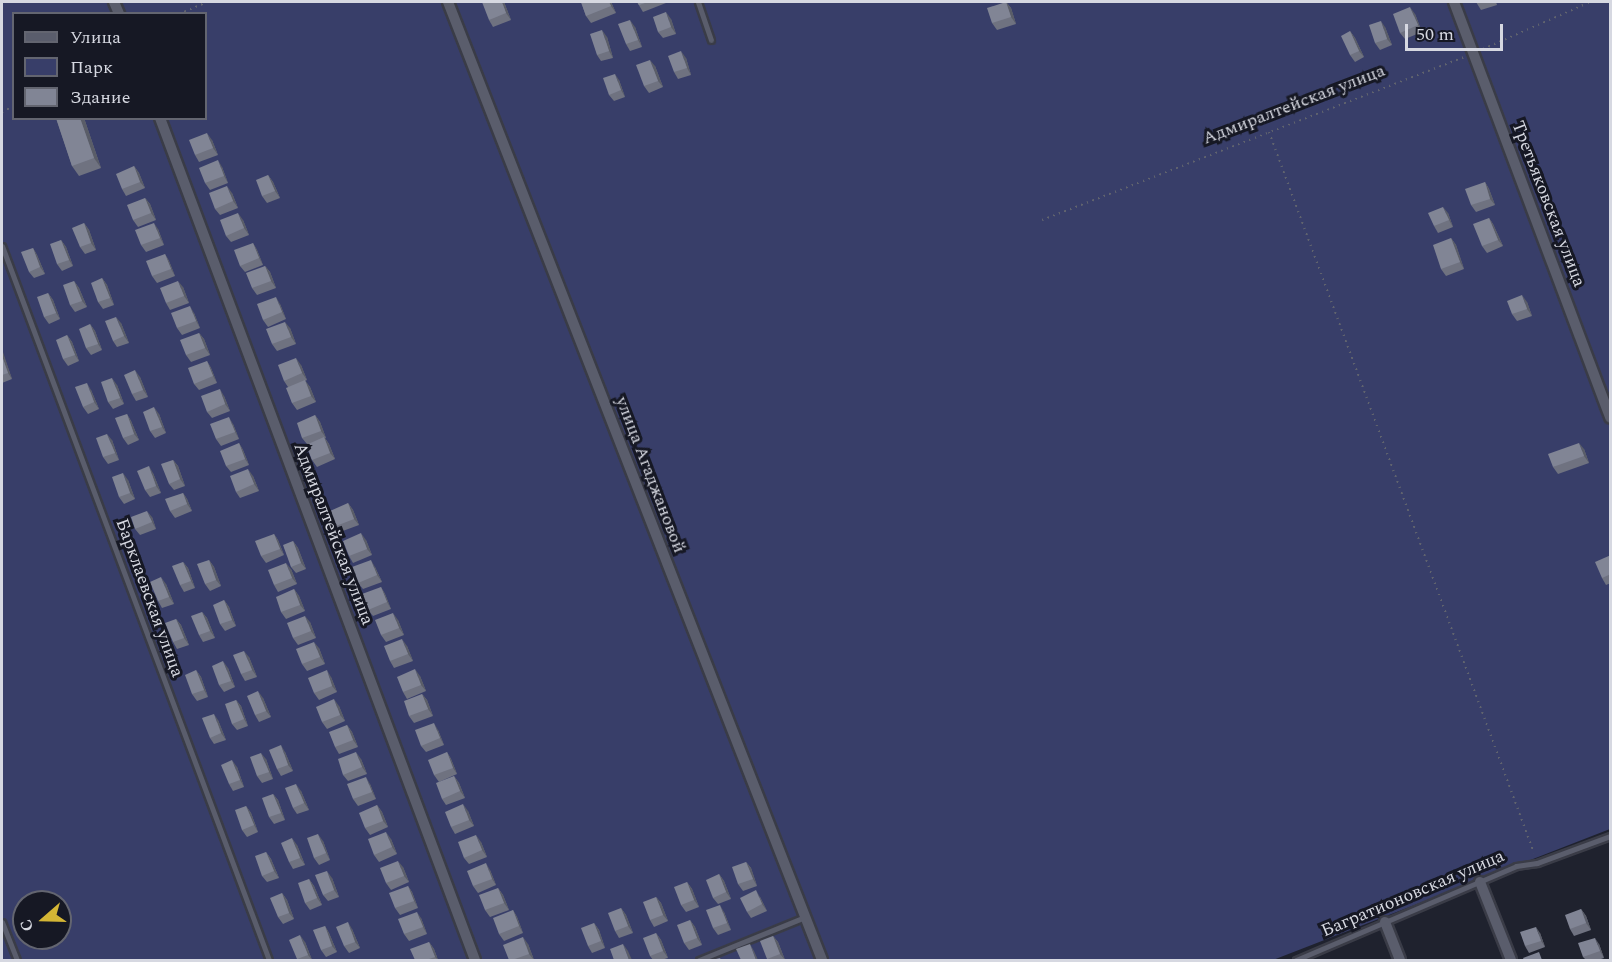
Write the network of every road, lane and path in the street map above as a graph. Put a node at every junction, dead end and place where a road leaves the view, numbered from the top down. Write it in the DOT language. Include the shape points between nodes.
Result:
graph roads {
  1 [pos="207,2"];
  2 [pos="448,2"];
  3 [pos="698,2"];
  4 [pos="1454,2"];
  5 [pos="1590,2"];
  6 [pos="183,12"];
  7 [pos="711,40"];
  8 [pos="1474,53"];
  9 [pos="161,120"];
  10 [pos="1269,132"];
  11 [pos="1042,220"];
  12 [pos="2,246"];
  13 [pos="1611,418"];
  14 [pos="1611,836"];
  15 [pos="1537,863"];
  16 [pos="1480,882"];
  17 [pos="805,917"];
  18 [pos="2,922"];
  19 [pos="1385,922"];
  20 [pos="17,960"];
  21 [pos="269,960"];
  22 [pos="476,960"];
  23 [pos="699,960"];
  24 [pos="822,960"];
  25 [pos="1296,960"];
  26 [pos="1400,960"];
  27 [pos="1511,960"];
  1 -- 6 [label="path"];
  2 -- 17 [label="street, улица Агаджановой"];
  3 -- 7 [label="lane"];
  4 -- 8 [label="street, Третьяковская улица"];
  5 -- 8 [label="path, Адмиралтейская улица"];
  8 -- 10 [label="path, Адмиралтейская улица"];
  8 -- 13 [label="street, Третьяковская улица"];
  9 -- 22 [label="street, Адмиралтейская улица"];
  10 -- 11 [label="path, Адмиралтейская улица"];
  10 -- 15 [label="path"];
  12 -- 21 [label="lane, Барклаевская улица"];
  14 -- 15 [label="lane, Багратионовская улица"];
  15 -- 16 [label="lane, Багратионовская улица" via="1516,866"];
  16 -- 19 [label="lane, Багратионовская улица"];
  16 -- 27 [label="street"];
  17 -- 23 [label="lane"];
  17 -- 24 [label="street, улица Агаджановой"];
  18 -- 20 [label="lane"];
  19 -- 25 [label="lane, Багратионовская улица"];
  19 -- 26 [label="street"];
}
